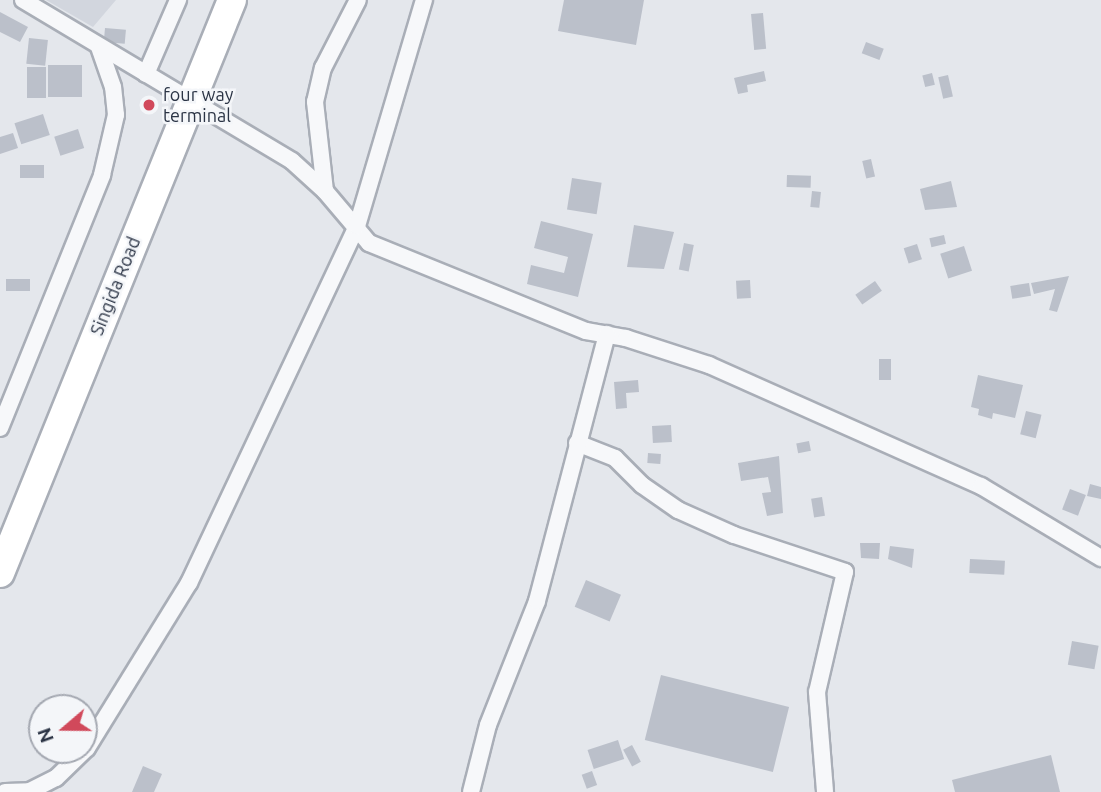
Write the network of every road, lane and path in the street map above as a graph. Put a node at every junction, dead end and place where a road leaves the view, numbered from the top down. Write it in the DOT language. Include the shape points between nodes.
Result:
graph roads {
  1 [pos="23,0"];
  2 [pos="178,0"];
  3 [pos="232,0"];
  4 [pos="358,0"];
  5 [pos="424,0"];
  6 [pos="99,47"];
  7 [pos="146,74"];
  8 [pos="190,101"];
  9 [pos="325,191"];
  10 [pos="357,226"];
  11 [pos="607,334"];
  12 [pos="0,428"];
  13 [pos="578,443"];
  14 [pos="1101,558"];
  15 [pos="0,573"];
  16 [pos="5,792"];
  17 [pos="471,792"];
  18 [pos="825,792"];
  1 -- 6 [label="street"];
  2 -- 7 [label="street"];
  3 -- 8 [label="highway, Singida Road"];
  4 -- 9 [label="street" via="323,68 315,102"];
  5 -- 10 [label="street"];
  6 -- 7 [label="street"];
  6 -- 12 [label="street" via="113,87 116,115 102,175"];
  7 -- 8 [label="street"];
  8 -- 9 [label="street" via="292,161"];
  8 -- 15 [label="highway, Singida Road"];
  9 -- 10 [label="street"];
  10 -- 11 [label="street" via="369,243 586,331"];
  10 -- 16 [label="street" via="189,583 111,713 87,748 56,778 30,791"];
  11 -- 13 [label="street"];
  11 -- 14 [label="street" via="709,365 981,486"];
  13 -- 17 [label="street" via="537,601 488,725"];
  13 -- 18 [label="street" via="615,457 642,485 678,510 734,536 845,572 817,692"];
}
